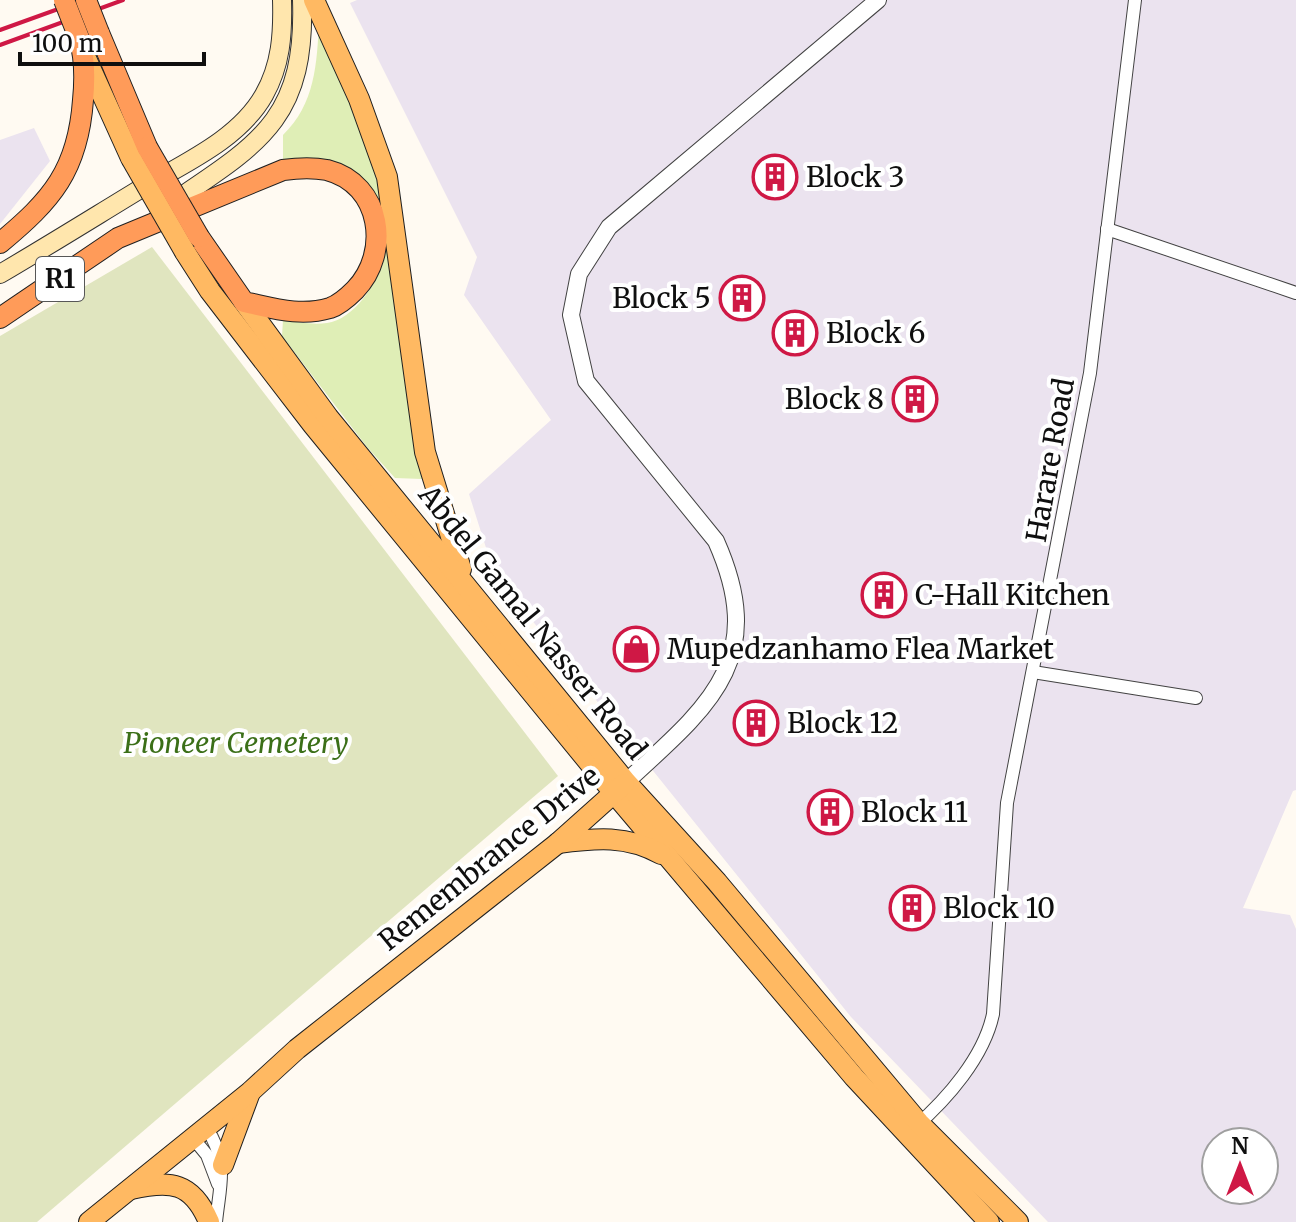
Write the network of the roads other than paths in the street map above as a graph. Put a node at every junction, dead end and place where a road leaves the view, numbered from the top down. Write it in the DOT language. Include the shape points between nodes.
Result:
graph roads {
  1 [pos="64,0"];
  2 [pos="86,0"];
  3 [pos="282,0"];
  4 [pos="302,0"];
  5 [pos="314,0"];
  6 [pos="878,0"];
  7 [pos="1135,0"];
  8 [pos="80,43"];
  9 [pos="139,152"];
  10 [pos="1107,229"];
  11 [pos="118,238"];
  12 [pos="0,243"];
  13 [pos="192,245"];
  14 [pos="0,274"];
  15 [pos="1296,293"];
  16 [pos="244,302"];
  17 [pos="0,318"];
  18 [pos="465,582"];
  19 [pos="1033,672"];
  20 [pos="1196,698"];
  21 [pos="620,787"];
  22 [pos="558,843"];
  23 [pos="672,859"];
  24 [pos="250,1092"];
  25 [pos="912,1129"];
  26 [pos="200,1133"];
  27 [pos="223,1165"];
  28 [pos="219,1187"];
  29 [pos="127,1190"];
  30 [pos="89,1222"];
  31 [pos="209,1222"];
  32 [pos="216,1222"];
  33 [pos="989,1222"];
  34 [pos="1018,1222"];
  1 -- 8 [label="highway, Abdel Gamal Nasser Road, bridge"];
  2 -- 9 [label="highway, Abdel Gamal Nasser Road, bridge"];
  3 -- 14 [label="main road, R1" via="283,29 272,78 263,98 238,126"];
  4 -- 11 [label="main road, R1" via="301,60 294,89 274,124 214,175"];
  5 -- 18 [label="main road" via="387,177 425,452"];
  6 -- 21 [label="street, Remembrance Drive" via="609,227 579,274 571,315 586,381 716,541 737,606 732,656 718,690"];
  7 -- 10 [label="street, Harare Road"];
  8 -- 9 [label="main road, Abdel Gamal Nasser Road"];
  8 -- 12 [label="highway" via="83,111 67,172 44,204"];
  9 -- 13 [label="highway, Abdel Gamal Nasser Road, bridge"];
  10 -- 15 [label="street"];
  10 -- 19 [label="street, Harare Road" via="1090,373"];
  11 -- 16 [label="highway" via="283,170 325,170 363,194 372,207 378,240 365,280 349,296 313,312"];
  11 -- 17 [label="highway, R1"];
  13 -- 16 [label="highway, Abdel Gamal Nasser Road"];
  13 -- 21 [label="main road, Abdel Gamal Nasser Road" via="210,291 313,425"];
  16 -- 18 [label="main road, Abdel Gamal Nasser Road" via="328,417"];
  18 -- 21 [label="main road, Abdel Gamal Nasser Road"];
  19 -- 20 [label="street"];
  19 -- 25 [label="street, Harare Road" via="1007,803 991,1024 969,1066"];
  21 -- 22 [label="main road, Remembrance Drive"];
  21 -- 23 [label="main road, Abdel Gamal Nasser Road"];
  21 -- 25 [label="main road, Abdel Gamal Nasser Road" via="717,882"];
  22 -- 23 [label="main road" via="601,837 639,842"];
  22 -- 24 [label="main road, Remembrance Drive"];
  23 -- 25 [label="main road, Abdel Gamal Nasser Road"];
  24 -- 26 [label="main road, Remembrance Drive"];
  24 -- 27 [label="main road"];
  25 -- 33 [label="main road, Abdel Gamal Nasser Road"];
  25 -- 34 [label="main road, Abdel Gamal Nasser Road"];
  26 -- 27 [label="street" via="219,1148"];
  26 -- 28 [label="street"];
  26 -- 29 [label="main road, Remembrance Drive"];
  27 -- 28 [label="street"];
  28 -- 32 [label="street"];
  29 -- 30 [label="main road, Remembrance Drive"];
  29 -- 31 [label="main road" via="156,1183 184,1188 195,1196"];
}
